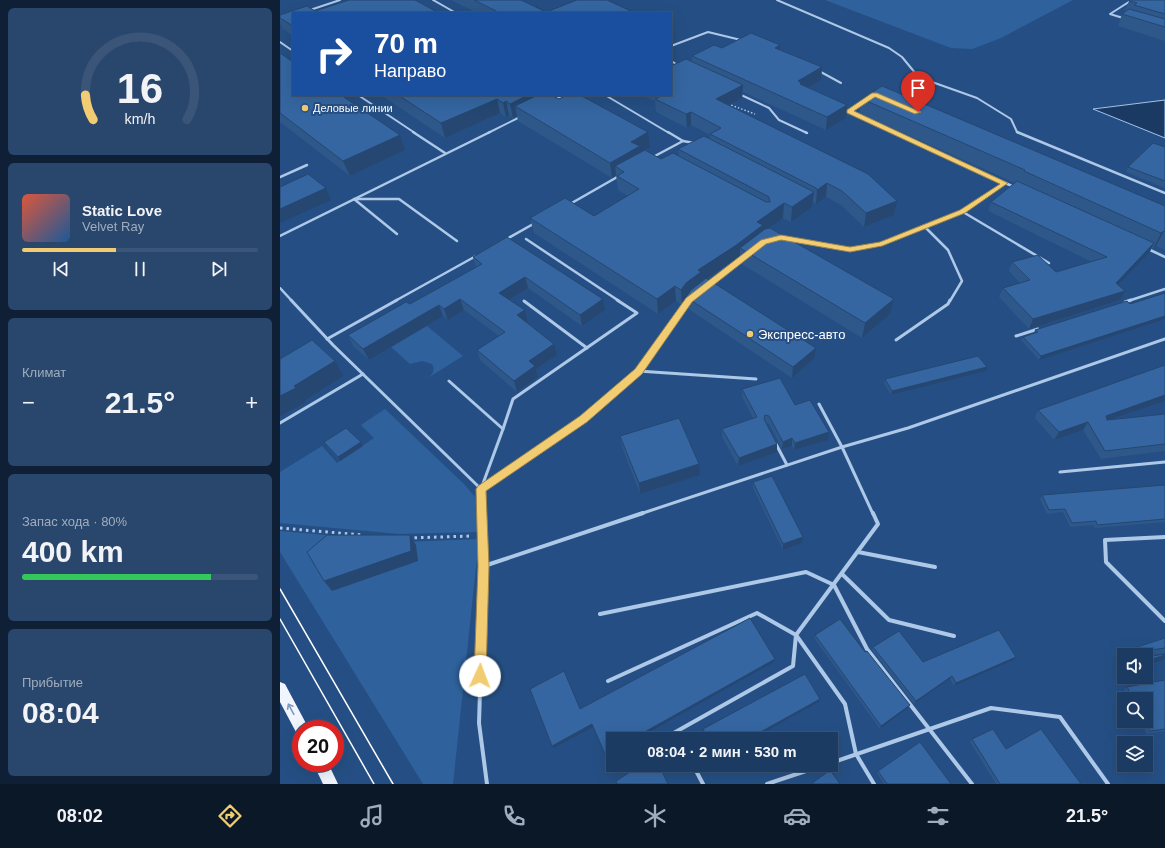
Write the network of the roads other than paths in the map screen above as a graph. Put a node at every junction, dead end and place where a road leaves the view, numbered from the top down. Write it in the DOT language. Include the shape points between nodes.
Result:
graph roads {
  1 [pos="340,0"];
  2 [pos="433,0"];
  3 [pos="777,0"];
  4 [pos="1132,0"];
  5 [pos="307,11"];
  6 [pos="454,12"];
  7 [pos="1124,18"];
  8 [pos="744,41"];
  9 [pos="280,42"];
  10 [pos="672,46"];
  11 [pos="292,50"];
  12 [pos="672,62"];
  13 [pos="685,68"];
  14 [pos="816,69"];
  15 [pos="841,83"];
  16 [pos="734,91"];
  17 [pos="360,96"];
  18 [pos="562,96"];
  19 [pos="606,96"];
  20 [pos="868,99"];
  21 [pos="550,102"];
  22 [pos="522,116"];
  23 [pos="807,133"];
  24 [pos="683,141"];
  25 [pos="698,144"];
  26 [pos="445,153"];
  27 [pos="657,155"];
  28 [pos="650,159"];
  29 [pos="664,159"];
  30 [pos="307,165"];
  31 [pos="625,173"];
  32 [pos="280,177"];
  33 [pos="1005,183"];
  34 [pos="1019,190"];
  35 [pos="1165,193"];
  36 [pos="354,199"];
  37 [pos="575,208"];
  38 [pos="963,212"];
  39 [pos="541,220"];
  40 [pos="924,226"];
  41 [pos="397,234"];
  42 [pos="280,236"];
  43 [pos="781,238"];
  44 [pos="526,239"];
  45 [pos="457,241"];
  46 [pos="500,243"];
  47 [pos="1144,248"];
  48 [pos="479,254"];
  49 [pos="748,255"];
  50 [pos="1165,257"];
  51 [pos="1049,263"];
  52 [pos="707,286"];
  53 [pos="280,288"];
  54 [pos="1165,289"];
  55 [pos="695,296"];
  56 [pos="524,301"];
  57 [pos="1120,303"];
  58 [pos="1039,329"];
  59 [pos="1016,336"];
  60 [pos="327,339"];
  61 [pos="896,340"];
  62 [pos="1165,340"];
  63 [pos="587,348"];
  64 [pos="638,371"];
  65 [pos="363,374"];
  66 [pos="756,378"];
  67 [pos="449,381"];
  68 [pos="819,404"];
  69 [pos="280,423"];
  70 [pos="503,428"];
  71 [pos="773,439"];
  72 [pos="842,447"];
  73 [pos="1165,462"];
  74 [pos="787,465"];
  75 [pos="1060,472"];
  76 [pos="481,489"];
  77 [pos="1165,537"];
  78 [pos="858,552"];
  79 [pos="484,566"];
  80 [pos="935,567"];
  81 [pos="842,574"];
  82 [pos="834,585"];
  83 [pos="600,614"];
  84 [pos="1165,621"];
  85 [pos="796,635"];
  86 [pos="954,636"];
  87 [pos="608,681"];
  88 [pos="280,689"];
  89 [pos="297,720"];
  90 [pos="930,729"];
  91 [pos="676,732"];
  92 [pos="856,754"];
  93 [pos="838,760"];
  94 [pos="325,772"];
  95 [pos="697,772"];
  96 [pos="803,772"];
  97 [pos="331,784"];
  98 [pos="487,784"];
  99 [pos="703,784"];
  100 [pos="768,784"];
  101 [pos="874,784"];
  102 [pos="972,784"];
  103 [pos="1108,784"];
  1 -- 5 [label="lane"];
  2 -- 6 [label="lane"];
  3 -- 35 [label="lane" via="889,48 902,57 916,74 977,98 1011,119 1017,132"];
  4 -- 7 [label="lane" via="1110,14"];
  8 -- 10 [label="lane" via="708,32"];
  9 -- 11 [label="lane"];
  12 -- 13 [label="lane"];
  14 -- 15 [label="lane"];
  16 -- 23 [label="lane" via="769,108 779,120"];
  17 -- 26 [label="lane"];
  18 -- 21 [label="lane"];
  19 -- 24 [label="lane"];
  20 -- 33 [label="lane" via="849,111"];
  22 -- 26 [label="lane"];
  24 -- 25 [label="lane"];
  24 -- 27 [label="lane"];
  26 -- 36 [label="lane"];
  27 -- 28 [label="lane"];
  27 -- 29 [label="lane"];
  30 -- 32 [label="lane"];
  31 -- 37 [label="lane" via="569,204"];
  33 -- 34 [label="lane"];
  33 -- 38 [label="lane"];
  36 -- 41 [label="lane"];
  36 -- 42 [label="lane"];
  36 -- 45 [label="lane" via="398,199"];
  38 -- 40 [label="lane"];
  38 -- 51 [label="lane"];
  39 -- 46 [label="lane"];
  40 -- 43 [label="lane" via="882,244 850,250"];
  40 -- 61 [label="lane" via="948,250 962,281 948,304"];
  44 -- 63 [label="lane" via="637,313"];
  47 -- 50 [label="lane"];
  48 -- 60 [label="lane"];
  49 -- 52 [label="lane"];
  53 -- 60 [label="lane"];
  54 -- 57 [label="lane"];
  55 -- 64 [label="lane" via="689,300"];
  56 -- 63 [label="lane"];
  58 -- 59 [label="lane"];
  60 -- 65 [label="lane"];
  62 -- 72 [label="lane" via="908,428"];
  63 -- 70 [label="lane" via="513,399"];
  64 -- 66 [label="lane"];
  64 -- 76 [label="lane" via="584,419"];
  65 -- 69 [label="lane"];
  65 -- 76 [label="lane"];
  67 -- 70 [label="lane"];
  68 -- 72 [label="lane"];
  70 -- 76 [label="lane"];
  71 -- 74 [label="lane"];
  72 -- 74 [label="lane"];
  72 -- 78 [label="lane" via="878,524"];
  73 -- 75 [label="lane"];
  74 -- 79 [label="lane"];
  76 -- 79 [label="lane"];
  77 -- 84 [label="lane" via="1105,540 1106,562"];
  78 -- 80 [label="lane"];
  78 -- 81 [label="lane"];
  79 -- 98 [label="lane" via="479,723"];
  81 -- 82 [label="lane"];
  81 -- 86 [label="lane" via="889,620"];
  82 -- 83 [label="lane" via="806,572"];
  82 -- 85 [label="lane"];
  82 -- 90 [label="lane" via="867,649"];
  85 -- 87 [label="lane" via="757,613"];
  85 -- 91 [label="lane" via="793,666"];
  85 -- 92 [label="lane" via="845,704"];
  89 -- 88 [label="main road, one-way"];
  90 -- 92 [label="lane"];
  90 -- 102 [label="lane"];
  90 -- 103 [label="lane" via="991,708 1060,717"];
  92 -- 93 [label="lane"];
  92 -- 101 [label="lane"];
  94 -- 97 [label="main road"];
  95 -- 99 [label="lane"];
  96 -- 100 [label="lane"];
}
